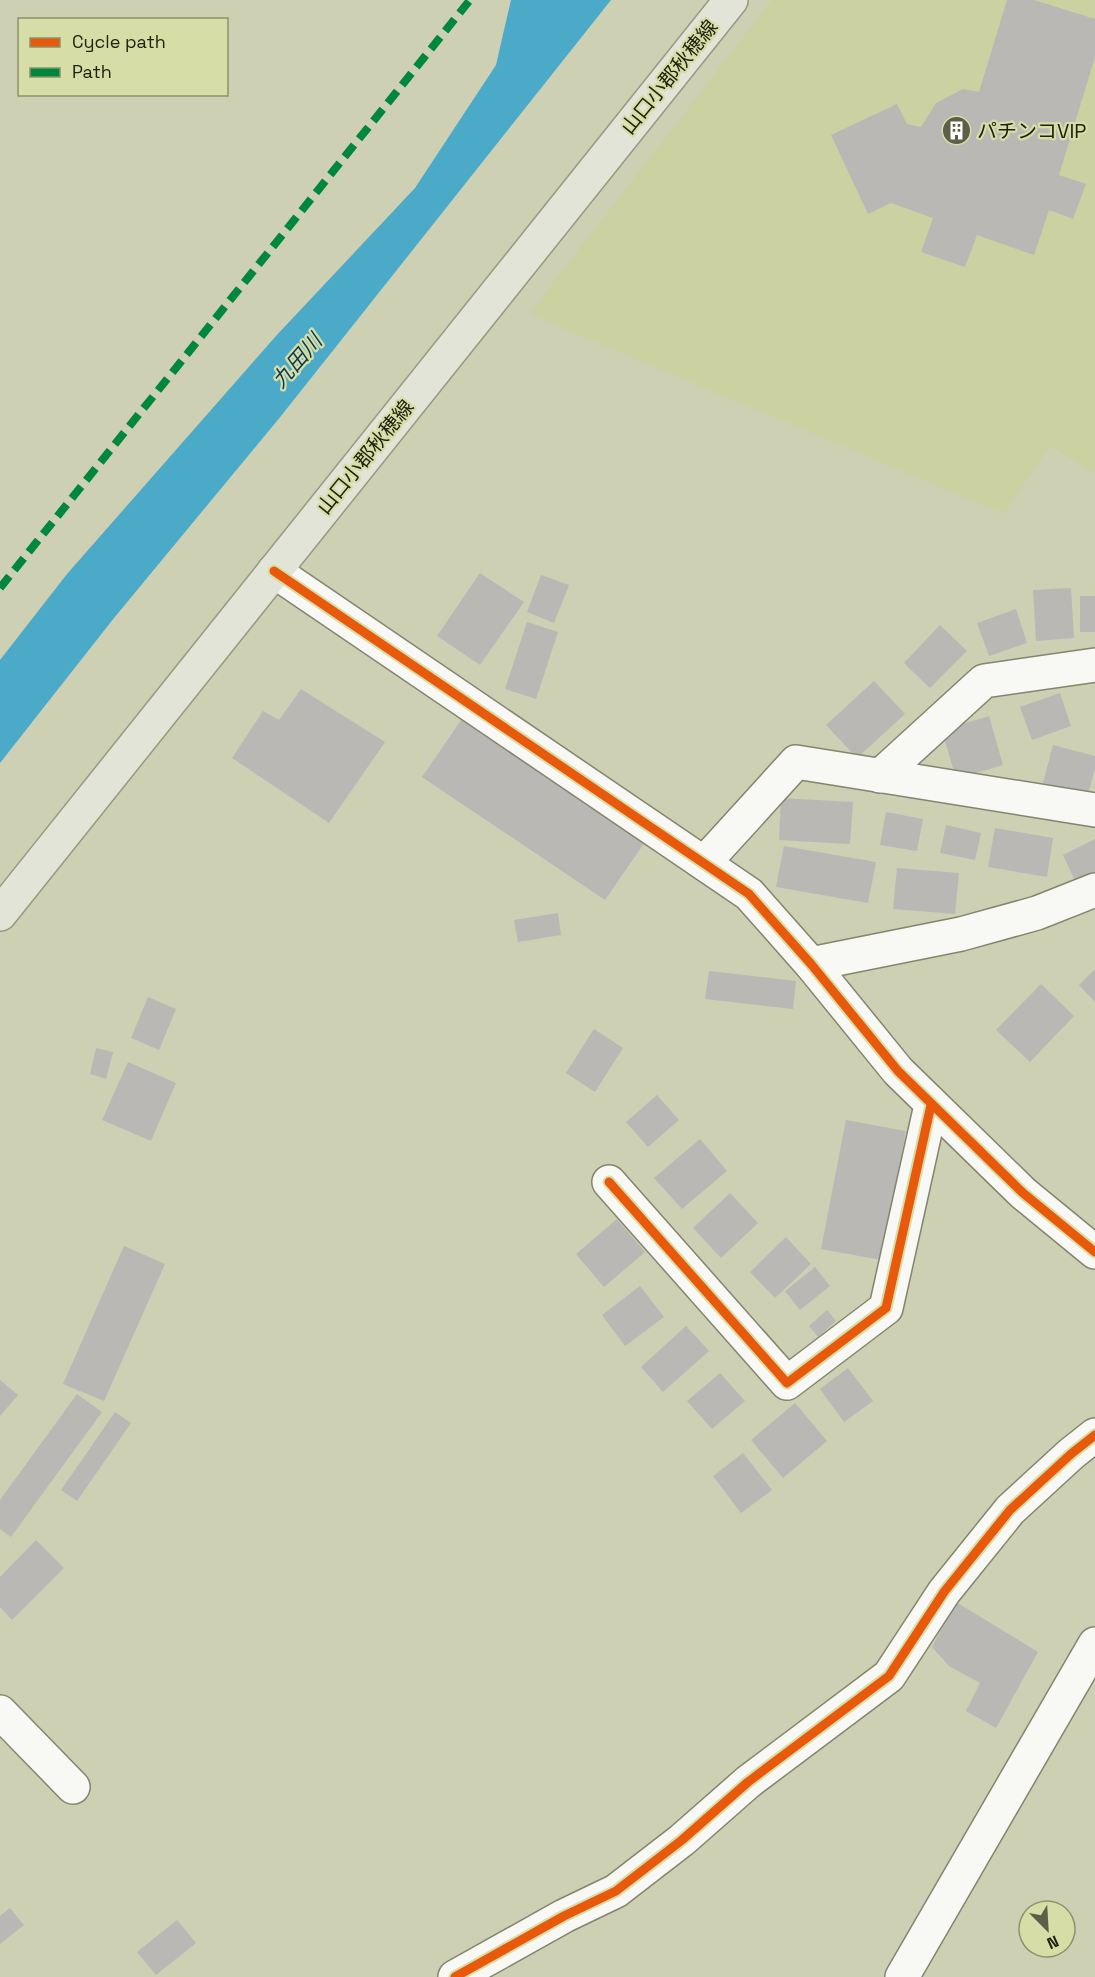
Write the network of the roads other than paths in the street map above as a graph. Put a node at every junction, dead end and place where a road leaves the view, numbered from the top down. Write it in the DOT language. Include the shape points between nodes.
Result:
graph roads {
  1 [pos="731,0"];
  2 [pos="274,571"];
  3 [pos="1095,665"];
  4 [pos="880,776"];
  5 [pos="1095,810"];
  6 [pos="704,863"];
  7 [pos="1095,890"];
  8 [pos="0,914"];
  9 [pos="811,964"];
  10 [pos="931,1105"];
  11 [pos="609,1182"];
  12 [pos="1095,1252"];
  13 [pos="1095,1435"];
  14 [pos="1095,1644"];
  15 [pos="0,1712"];
  16 [pos="73,1787"];
  17 [pos="455,1977"];
  18 [pos="902,1977"];
  1 -- 2 [label="main road, 山口小郡秋穂線"];
  2 -- 6 [label="street"];
  2 -- 8 [label="main road, 山口小郡秋穂線"];
  3 -- 4 [label="street" via="984,681"];
  4 -- 5 [label="street"];
  4 -- 6 [label="street" via="796,762"];
  6 -- 9 [label="street" via="748,894"];
  7 -- 9 [label="street" via="1037,913 961,934"];
  9 -- 10 [label="street" via="898,1071"];
  10 -- 11 [label="street" via="886,1308 787,1383"];
  10 -- 12 [label="street" via="1023,1194"];
  13 -- 17 [label="street" via="1010,1510 944,1592 889,1676 748,1782 616,1891"];
  14 -- 18 [label="street"];
  15 -- 16 [label="street"];
}
